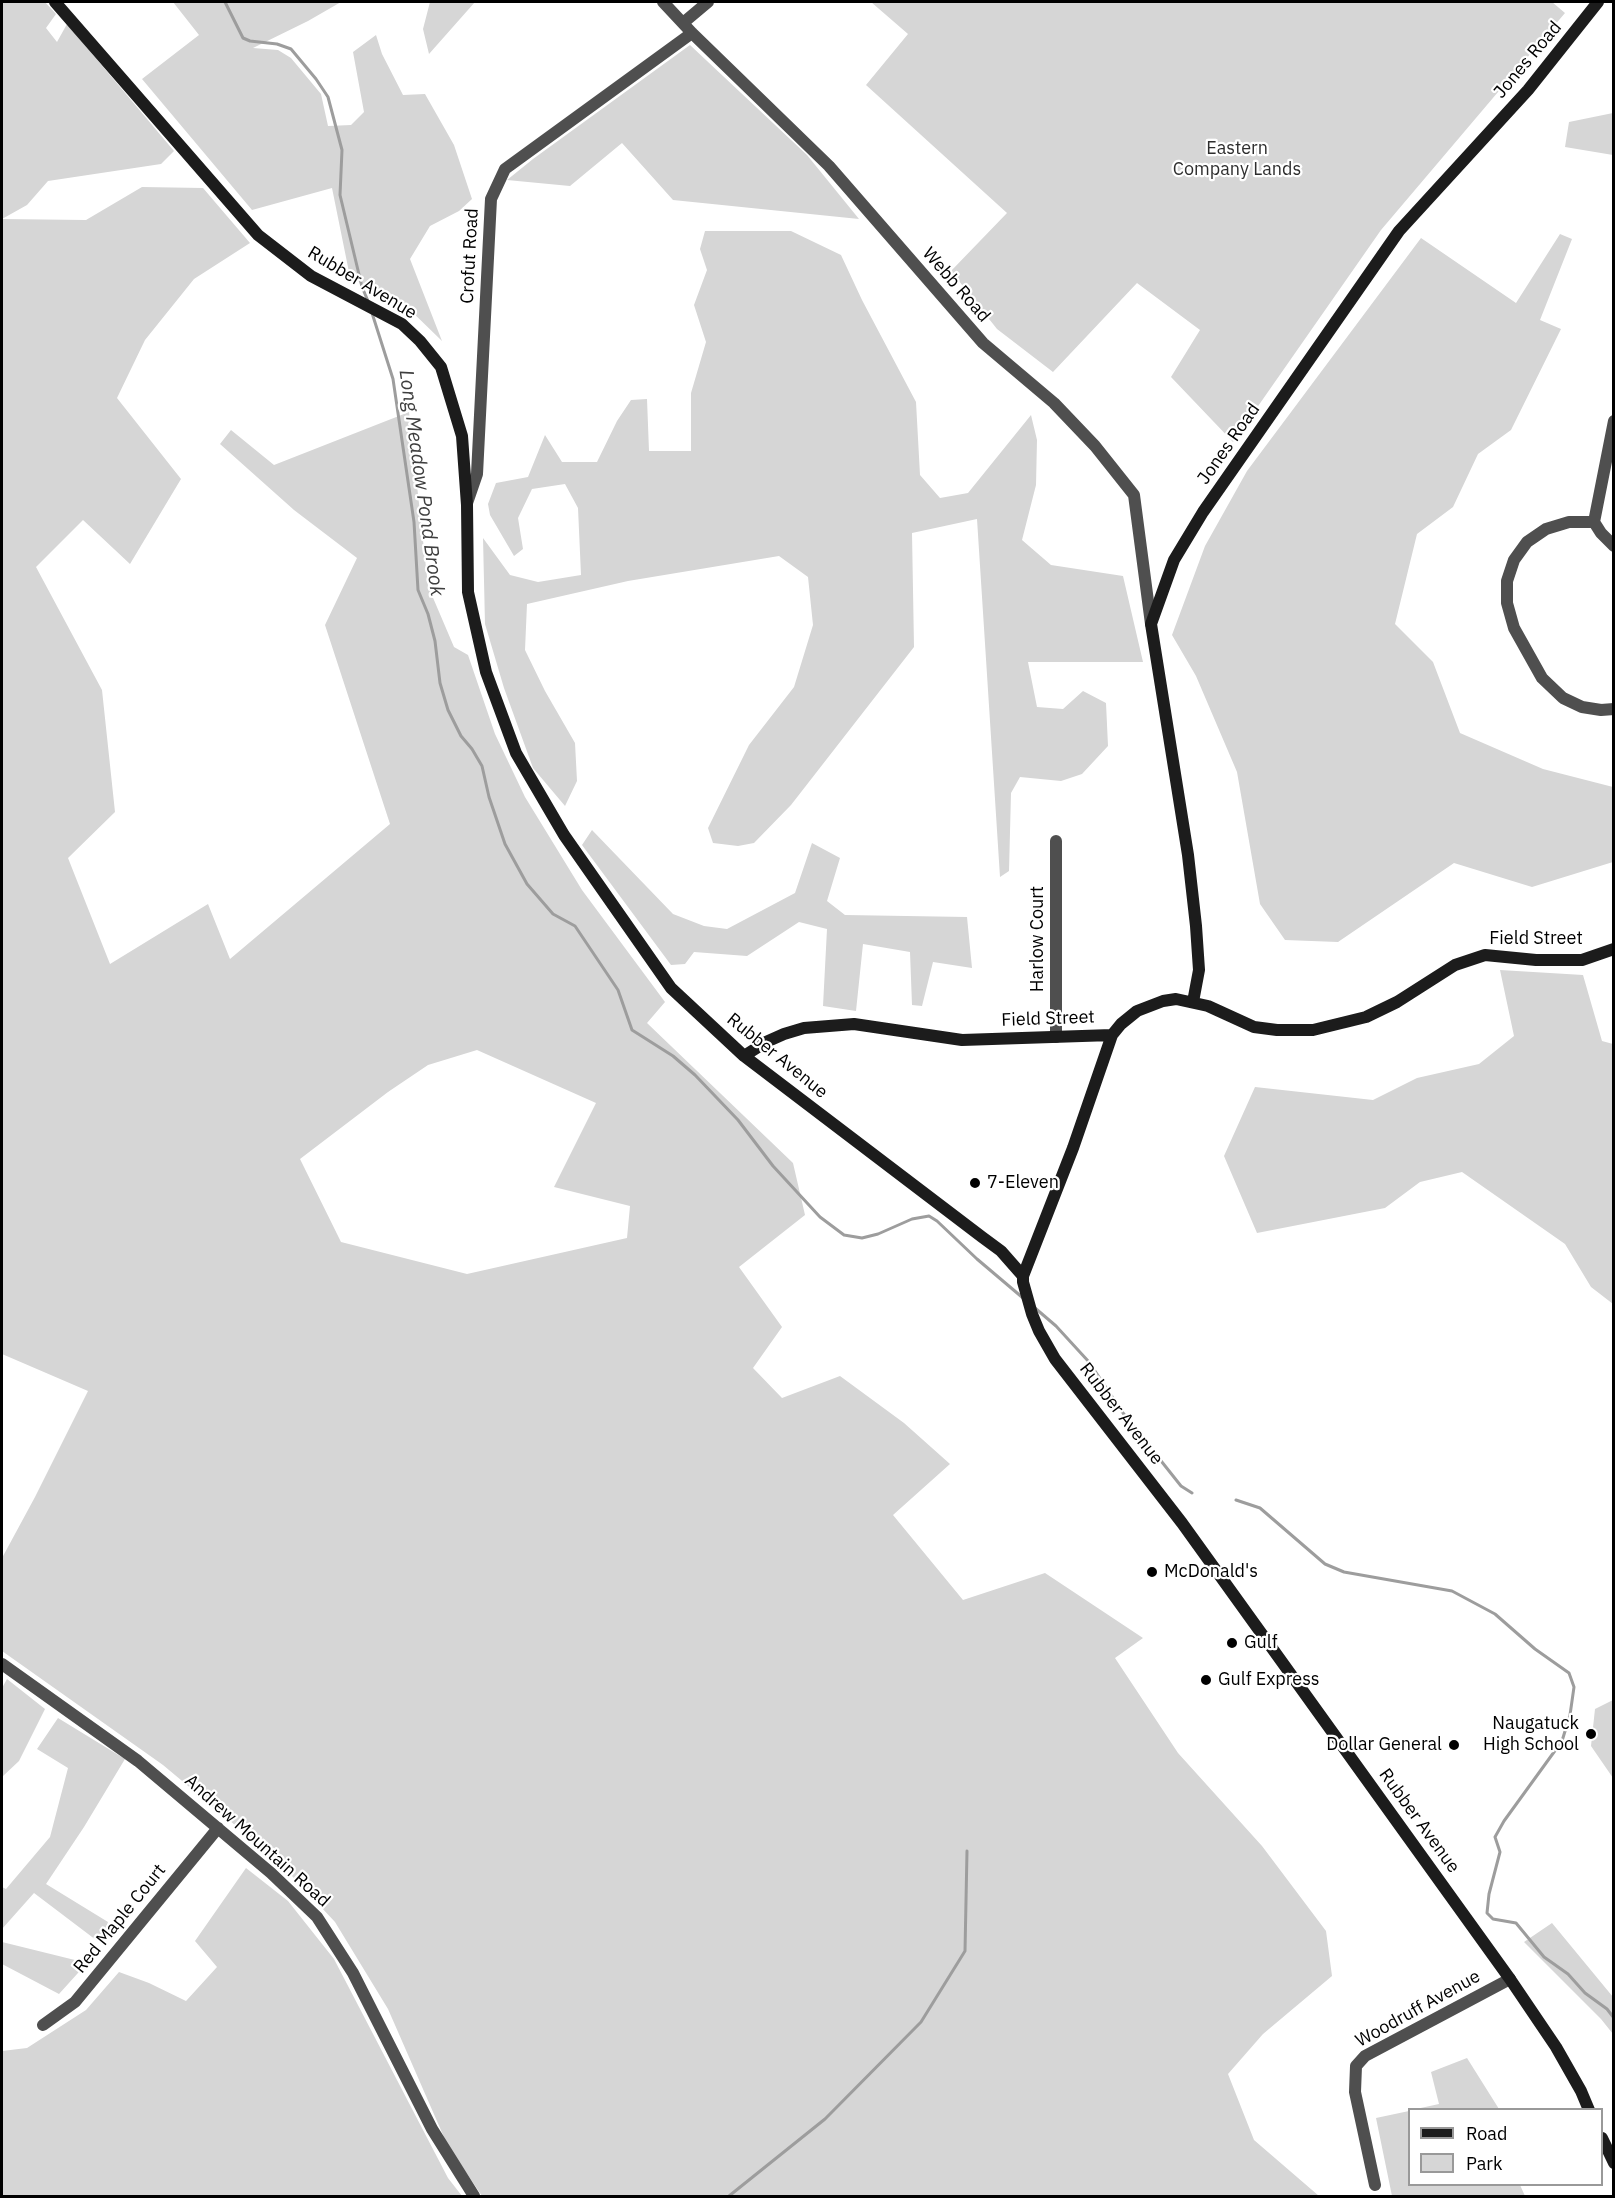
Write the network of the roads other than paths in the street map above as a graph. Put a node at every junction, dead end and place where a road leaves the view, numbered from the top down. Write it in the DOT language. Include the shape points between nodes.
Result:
graph roads {
  1 [pos="55,2"];
  2 [pos="663,2"];
  3 [pos="708,2"];
  4 [pos="1598,2"];
  5 [pos="683,23"];
  6 [pos="692,33"];
  7 [pos="1614,421"];
  8 [pos="467,504"];
  9 [pos="1594,522"];
  10 [pos="1614,546"];
  11 [pos="1151,624"];
  12 [pos="1614,709"];
  13 [pos="1056,841"];
  14 [pos="1614,949"];
  15 [pos="1194,1002"];
  16 [pos="1112,1035"];
  17 [pos="1056,1037"];
  18 [pos="744,1056"];
  19 [pos="1023,1279"];
  20 [pos="2,1664"];
  21 [pos="218,1828"];
  22 [pos="1510,1978"];
  23 [pos="43,2025"];
  24 [pos="1589,2108"];
  25 [pos="1603,2140"];
  26 [pos="1614,2163"];
  27 [pos="1375,2185"];
  28 [pos="474,2196"];
  1 -- 8 [label="street, Rubber Avenue" via="258,236 310,276 380,311 420,341 441,367 462,436"];
  2 -- 5 [label="street, Webb Road"];
  3 -- 5 [label="street"];
  4 -- 11 [label="street, Jones Road" via="1528,90 1430,195 1379,258 1184,541"];
  5 -- 6 [label="street, Webb Road"];
  6 -- 8 [label="street, Crofut Road" via="505,170 491,199 477,474"];
  6 -- 11 [label="street, Webb Road" via="829,166 983,343 1054,403 1134,495"];
  7 -- 9 [label="street"];
  8 -- 18 [label="street, Rubber Avenue" via="468,592 486,672 516,753 564,835 671,988"];
  9 -- 10 [label="street"];
  9 -- 12 [label="street" via="1569,522 1546,529 1527,542 1514,560 1507,581 1507,603 1514,628 1542,678 1563,698 1582,707"];
  11 -- 15 [label="street, Jones Road" via="1194,906 1199,959"];
  13 -- 17 [label="street, Harlow Court"];
  14 -- 15 [label="street, Field Street" via="1582,960 1485,955 1455,965 1366,1017 1312,1030 1254,1027"];
  15 -- 16 [label="street, Field Street" via="1176,999 1150,1005 1137,1011"];
  16 -- 17 [label="street, Field Street"];
  16 -- 19 [label="street"];
  17 -- 18 [label="street, Field Street" via="962,1040 854,1024 804,1028 766,1042"];
  18 -- 19 [label="street, Rubber Avenue" via="992,1244"];
  19 -- 22 [label="street, Rubber Avenue" via="1032,1314 1055,1359 1182,1523"];
  20 -- 21 [label="street, Andrew Mountain Road" via="123,1748"];
  21 -- 23 [label="street, Red Maple Court" via="75,2002"];
  21 -- 28 [label="street, Andrew Mountain Road" via="295,1894 326,1929 375,2012 432,2129"];
  22 -- 24 [label="street, Rubber Avenue" via="1556,2047"];
  22 -- 27 [label="street, Woodruff Avenue" via="1365,2056 1356,2066 1355,2092"];
  25 -- 26 [label="street"];
}
